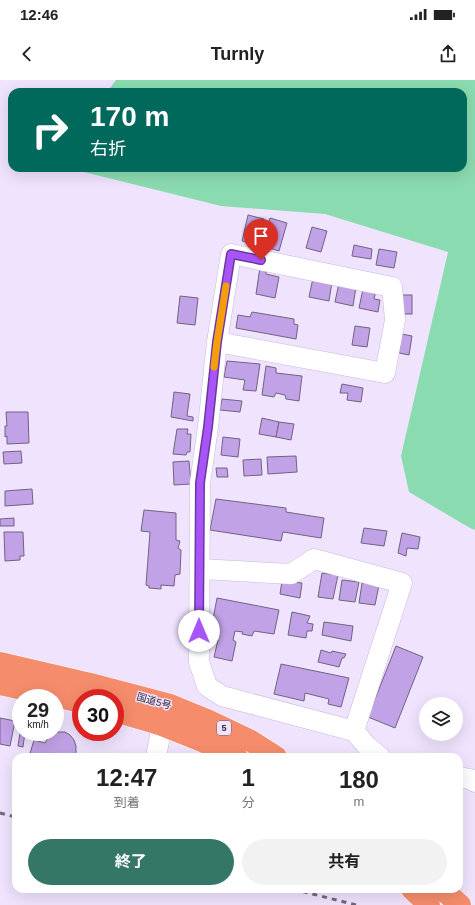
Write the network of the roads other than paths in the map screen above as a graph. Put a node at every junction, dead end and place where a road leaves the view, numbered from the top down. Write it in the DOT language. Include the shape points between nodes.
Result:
graph roads {
  1 [pos="217,342"];
  2 [pos="200,569"];
  3 [pos="0,663"];
  4 [pos="0,684"];
  5 [pos="72,700"];
  6 [pos="124,712"];
  7 [pos="166,715"];
  8 [pos="354,731"];
  9 [pos="157,753"];
  10 [pos="229,753"];
  11 [pos="269,753"];
  12 [pos="376,753"];
  13 [pos="463,778"];
  14 [pos="475,782"];
  1 -- 1 [label="street" via="385,373 395,320 392,287 231,254"];
  1 -- 2 [label="street" via="200,483"];
  2 -- 8 [label="street" via="199,662 207,686 222,696"];
  2 -- 8 [label="street" via="291,574 314,559 402,583"];
  3 -- 7 [label="highway, 国道5号 / 5" via="90,684"];
  4 -- 5 [label="highway"];
  6 -- 7 [label="highway, 国道5号 / 5"];
  7 -- 9 [label="street"];
  7 -- 10 [label="highway, 国道5号 / 5" via="202,740"];
  7 -- 11 [label="highway, 国道5号 / 5" via="209,721"];
  8 -- 12 [label="street"];
  13 -- 14 [label="street"];
}
